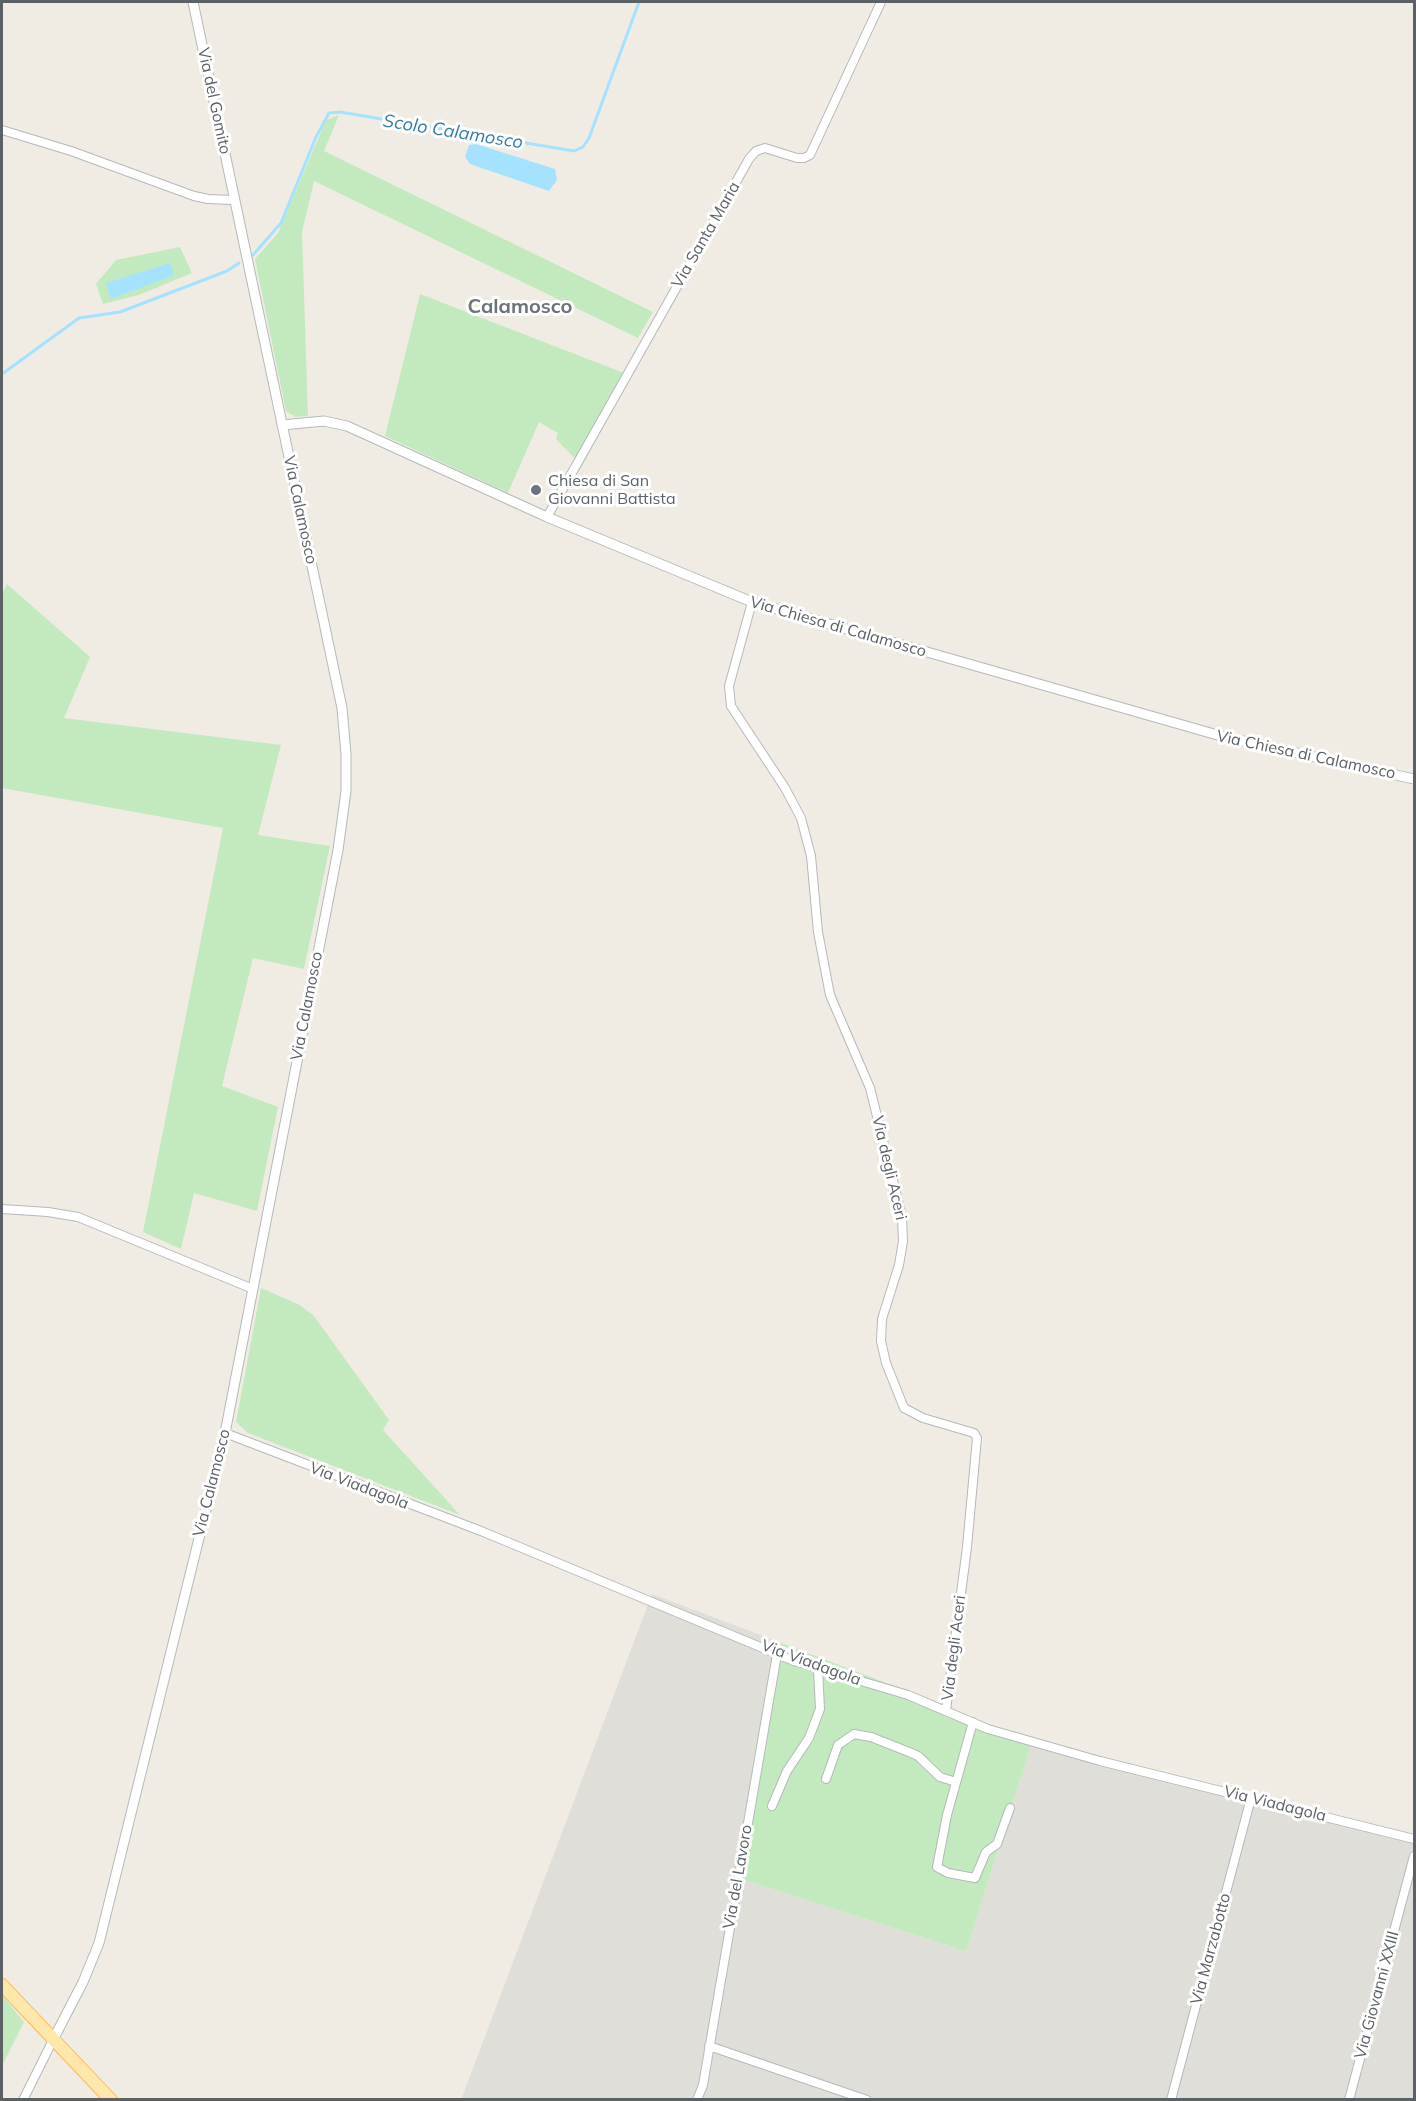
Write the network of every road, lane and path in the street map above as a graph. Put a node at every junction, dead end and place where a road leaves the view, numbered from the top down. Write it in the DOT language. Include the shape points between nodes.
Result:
graph roads {
  1 [pos="193,2"];
  2 [pos="881,2"];
  3 [pos="2,130"];
  4 [pos="234,200"];
  5 [pos="282,425"];
  6 [pos="547,517"];
  7 [pos="752,602"];
  8 [pos="1414,779"];
  9 [pos="2,1209"];
  10 [pos="253,1289"];
  11 [pos="225,1433"];
  12 [pos="777,1654"];
  13 [pos="818,1668"];
  14 [pos="946,1710"];
  15 [pos="973,1722"];
  16 [pos="826,1779"];
  17 [pos="956,1782"];
  18 [pos="1251,1798"];
  19 [pos="772,1806"];
  20 [pos="1010,1808"];
  21 [pos="1414,1839"];
  22 [pos="1414,1856"];
  23 [pos="2,1985"];
  24 [pos="54,2038"];
  25 [pos="710,2046"];
  26 [pos="23,2100"];
  27 [pos="111,2100"];
  28 [pos="697,2100"];
  29 [pos="867,2100"];
  30 [pos="1171,2100"];
  31 [pos="1348,2100"];
  1 -- 4 [label="street, Via del Gomito"];
  2 -- 6 [label="street, Via Santa Maria" via="810,154 797,158 765,148 749,159"];
  3 -- 4 [label="street" via="71,150 194,196"];
  4 -- 5 [label="street, Via Calamosco"];
  5 -- 6 [label="street, Via Chiesa di Calamosco" via="324,421 347,426"];
  5 -- 10 [label="street, Via Calamosco" via="342,708 347,765 338,849"];
  6 -- 7 [label="street, Via Chiesa di Calamosco"];
  7 -- 8 [label="street, Via Chiesa di Calamosco" via="1221,736"];
  7 -- 14 [label="street, Via degli Aceri" via="729,686 731,706 801,818 811,856 818,933 830,994 870,1088 902,1217 899,1265 882,1319 886,1363 904,1408 923,1418 974,1433 977,1438"];
  9 -- 10 [label="street" via="78,1217"];
  10 -- 11 [label="street, Via Calamosco"];
  11 -- 12 [label="street, Via Viadagola" via="481,1531"];
  11 -- 24 [label="street, Via Calamosco" via="99,1943"];
  12 -- 13 [label="street, Via Viadagola"];
  12 -- 25 [label="street, Via del Lavoro"];
  13 -- 14 [label="street, Via Viadagola"];
  13 -- 19 [label="street" via="820,1708 810,1738 787,1771"];
  14 -- 15 [label="street, Via Viadagola"];
  15 -- 17 [label="street"];
  15 -- 18 [label="street, Via Viadagola" via="1100,1761"];
  16 -- 17 [label="street" via="838,1745 854,1734 918,1756 940,1777"];
  17 -- 20 [label="street" via="937,1862 937,1867 948,1873 977,1877 986,1852 997,1844"];
  18 -- 21 [label="street, Via Viadagola"];
  18 -- 30 [label="street, Via Marzabotto"];
  22 -- 31 [label="street, Via Giovanni XXIII"];
  23 -- 24 [label="main road"];
  24 -- 26 [label="street"];
  24 -- 27 [label="main road"];
  25 -- 28 [label="street, Via del Lavoro"];
  25 -- 29 [label="street"];
}
